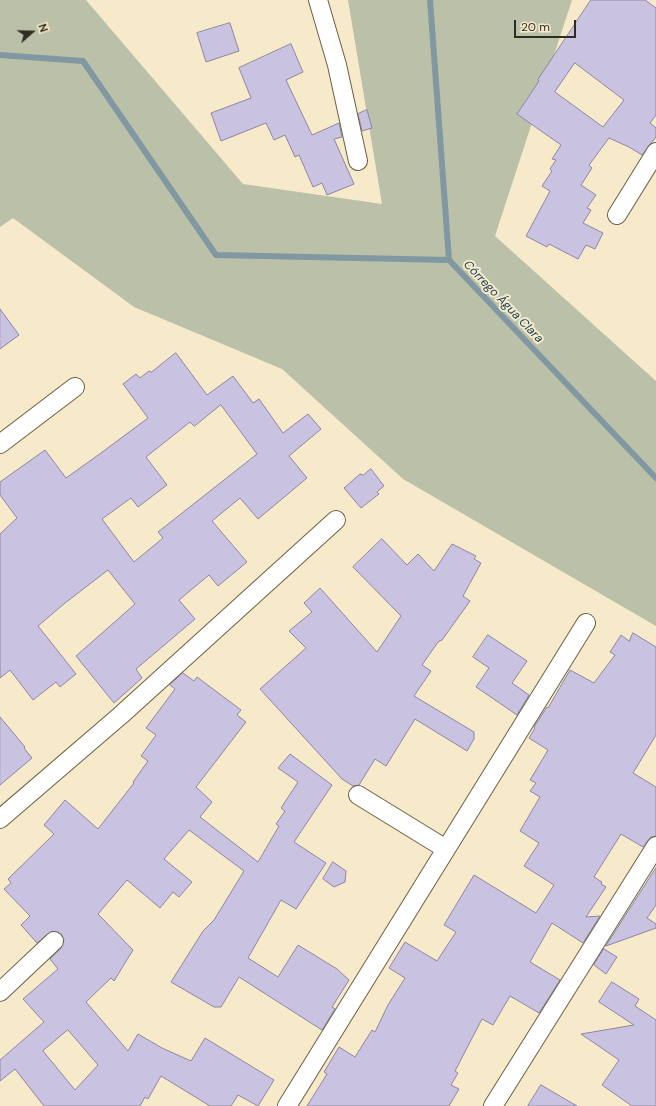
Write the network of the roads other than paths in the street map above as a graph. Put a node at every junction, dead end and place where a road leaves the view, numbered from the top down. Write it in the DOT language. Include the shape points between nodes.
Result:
graph roads {
  1 [pos="318,0"];
  2 [pos="656,152"];
  3 [pos="358,161"];
  4 [pos="617,215"];
  5 [pos="75,387"];
  6 [pos="0,444"];
  7 [pos="336,520"];
  8 [pos="586,623"];
  9 [pos="358,795"];
  10 [pos="0,819"];
  11 [pos="446,849"];
  12 [pos="655,850"];
  13 [pos="54,941"];
  14 [pos="0,992"];
  15 [pos="288,1106"];
  16 [pos="493,1106"];
  1 -- 3 [label="street" via="338,65"];
  2 -- 4 [label="street"];
  5 -- 6 [label="street"];
  7 -- 10 [label="street" via="121,715"];
  8 -- 11 [label="street"];
  9 -- 11 [label="street"];
  11 -- 15 [label="street"];
  12 -- 16 [label="street"];
  13 -- 14 [label="street"];
}
